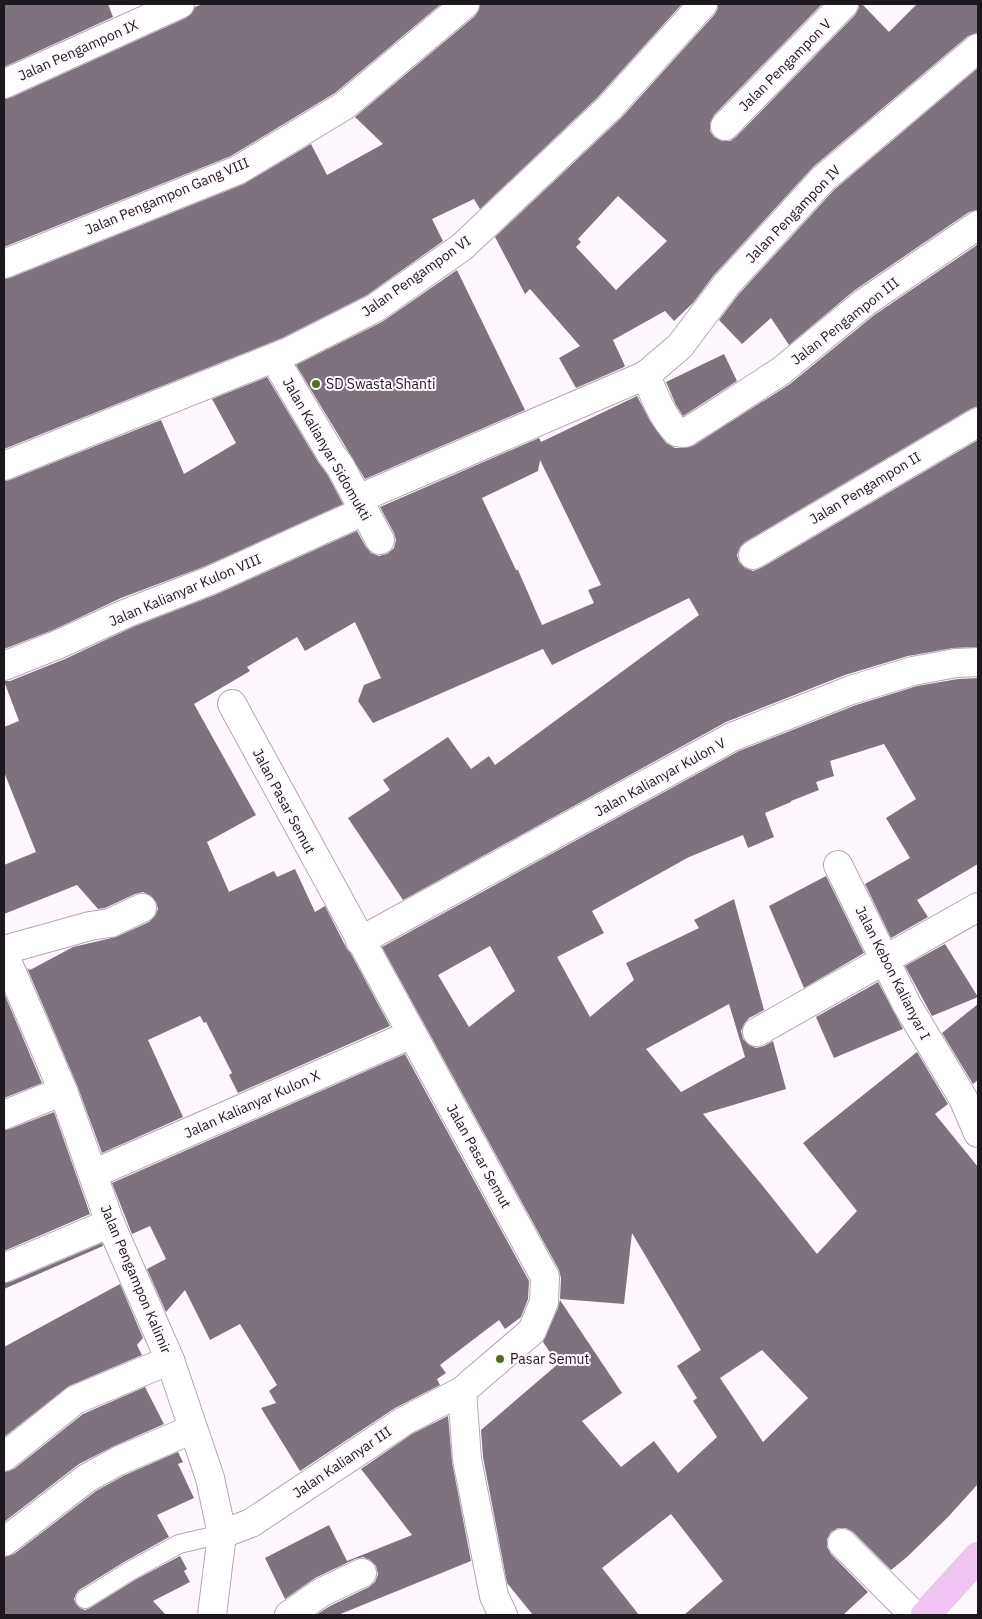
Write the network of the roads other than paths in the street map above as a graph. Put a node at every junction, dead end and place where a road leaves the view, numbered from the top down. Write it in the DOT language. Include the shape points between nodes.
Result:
graph roads {
  1 [pos="180,4"];
  2 [pos="465,4"];
  3 [pos="703,4"];
  4 [pos="844,4"];
  5 [pos="978,48"];
  6 [pos="4,84"];
  7 [pos="725,126"];
  8 [pos="978,225"];
  9 [pos="4,264"];
  10 [pos="274,358"];
  11 [pos="646,375"];
  12 [pos="978,422"];
  13 [pos="4,466"];
  14 [pos="361,505"];
  15 [pos="380,540"];
  16 [pos="752,555"];
  17 [pos="978,662"];
  18 [pos="4,666"];
  19 [pos="232,704"];
  20 [pos="838,865"];
  21 [pos="978,907"];
  22 [pos="142,908"];
  23 [pos="360,941"];
  24 [pos="4,950"];
  25 [pos="4,954"];
  26 [pos="885,960"];
  27 [pos="757,1032"];
  28 [pos="412,1034"];
  29 [pos="64,1091"];
  30 [pos="4,1115"];
  31 [pos="978,1133"];
  32 [pos="92,1174"];
  33 [pos="110,1223"];
  34 [pos="4,1268"];
  35 [pos="170,1360"];
  36 [pos="462,1391"];
  37 [pos="192,1429"];
  38 [pos="4,1457"];
  39 [pos="222,1534"];
  40 [pos="4,1542"];
  41 [pos="842,1543"];
  42 [pos="978,1558"];
  43 [pos="362,1573"];
  44 [pos="85,1599"];
  45 [pos="212,1615"];
  46 [pos="288,1615"];
  47 [pos="503,1615"];
  48 [pos="914,1615"];
  49 [pos="925,1615"];
  1 -- 6 [label="street, Jalan Pengampon IX"];
  2 -- 9 [label="street, Jalan Pengampon Gang VIII" via="344,106 238,170"];
  3 -- 10 [label="street, Jalan Pengampon VI" via="609,108 462,246 375,308"];
  4 -- 7 [label="street, Jalan Pengampon V"];
  5 -- 11 [label="street, Jalan Pengampon IV" via="823,179 726,286 680,346"];
  8 -- 11 [label="street, Jalan Pengampon III" via="864,304 781,371 685,432 676,432 671,426"];
  10 -- 13 [label="street, Jalan Pengampon VI"];
  10 -- 14 [label="street, Jalan Kalianyar Sidomukti"];
  11 -- 14 [label="street, Jalan Pengampon IV"];
  12 -- 16 [label="street, Jalan Pengampon II"];
  14 -- 15 [label="street, Jalan Kalianyar Sidomukti"];
  14 -- 18 [label="street, Jalan Kalianyar Kulon VIII" via="210,581"];
  17 -- 23 [label="street, Jalan Kalianyar Kulon V" via="913,671 851,690 732,737"];
  19 -- 23 [label="street, Jalan Pasar Semut"];
  20 -- 26 [label="street, Jalan Kebon Kalianyar I"];
  21 -- 26 [label="street"];
  22 -- 24 [label="street" via="110,923"];
  23 -- 28 [label="street, Jalan Pasar Semut"];
  25 -- 29 [label="street, Jalan Pengampon Kalimir"];
  26 -- 27 [label="street"];
  26 -- 31 [label="street, Jalan Kebon Kalianyar I" via="907,1006 963,1098"];
  28 -- 32 [label="street, Jalan Kalianyar Kulon X"];
  28 -- 36 [label="street, Jalan Pasar Semut" via="545,1277 544,1302 532,1331"];
  29 -- 30 [label="street"];
  29 -- 32 [label="street, Jalan Pengampon Kalimir"];
  32 -- 33 [label="street, Jalan Pengampon Kalimir"];
  33 -- 34 [label="street"];
  33 -- 35 [label="street, Jalan Pengampon Kalimir"];
  35 -- 37 [label="street, Jalan Pengampon Kalimir"];
  35 -- 38 [label="street" via="75,1400"];
  36 -- 39 [label="street, Jalan Kalianyar III" via="404,1420 252,1523"];
  36 -- 47 [label="street" via="467,1459 494,1596"];
  37 -- 39 [label="street, Jalan Pengampon Kalimir" via="210,1478"];
  37 -- 40 [label="street" via="86,1478"];
  39 -- 44 [label="lane" via="178,1544"];
  39 -- 45 [label="street, Jalan Pengampon Kalimir"];
  41 -- 48 [label="street"];
  42 -- 49 [label="main road"];
  43 -- 46 [label="street" via="322,1592"];
}
